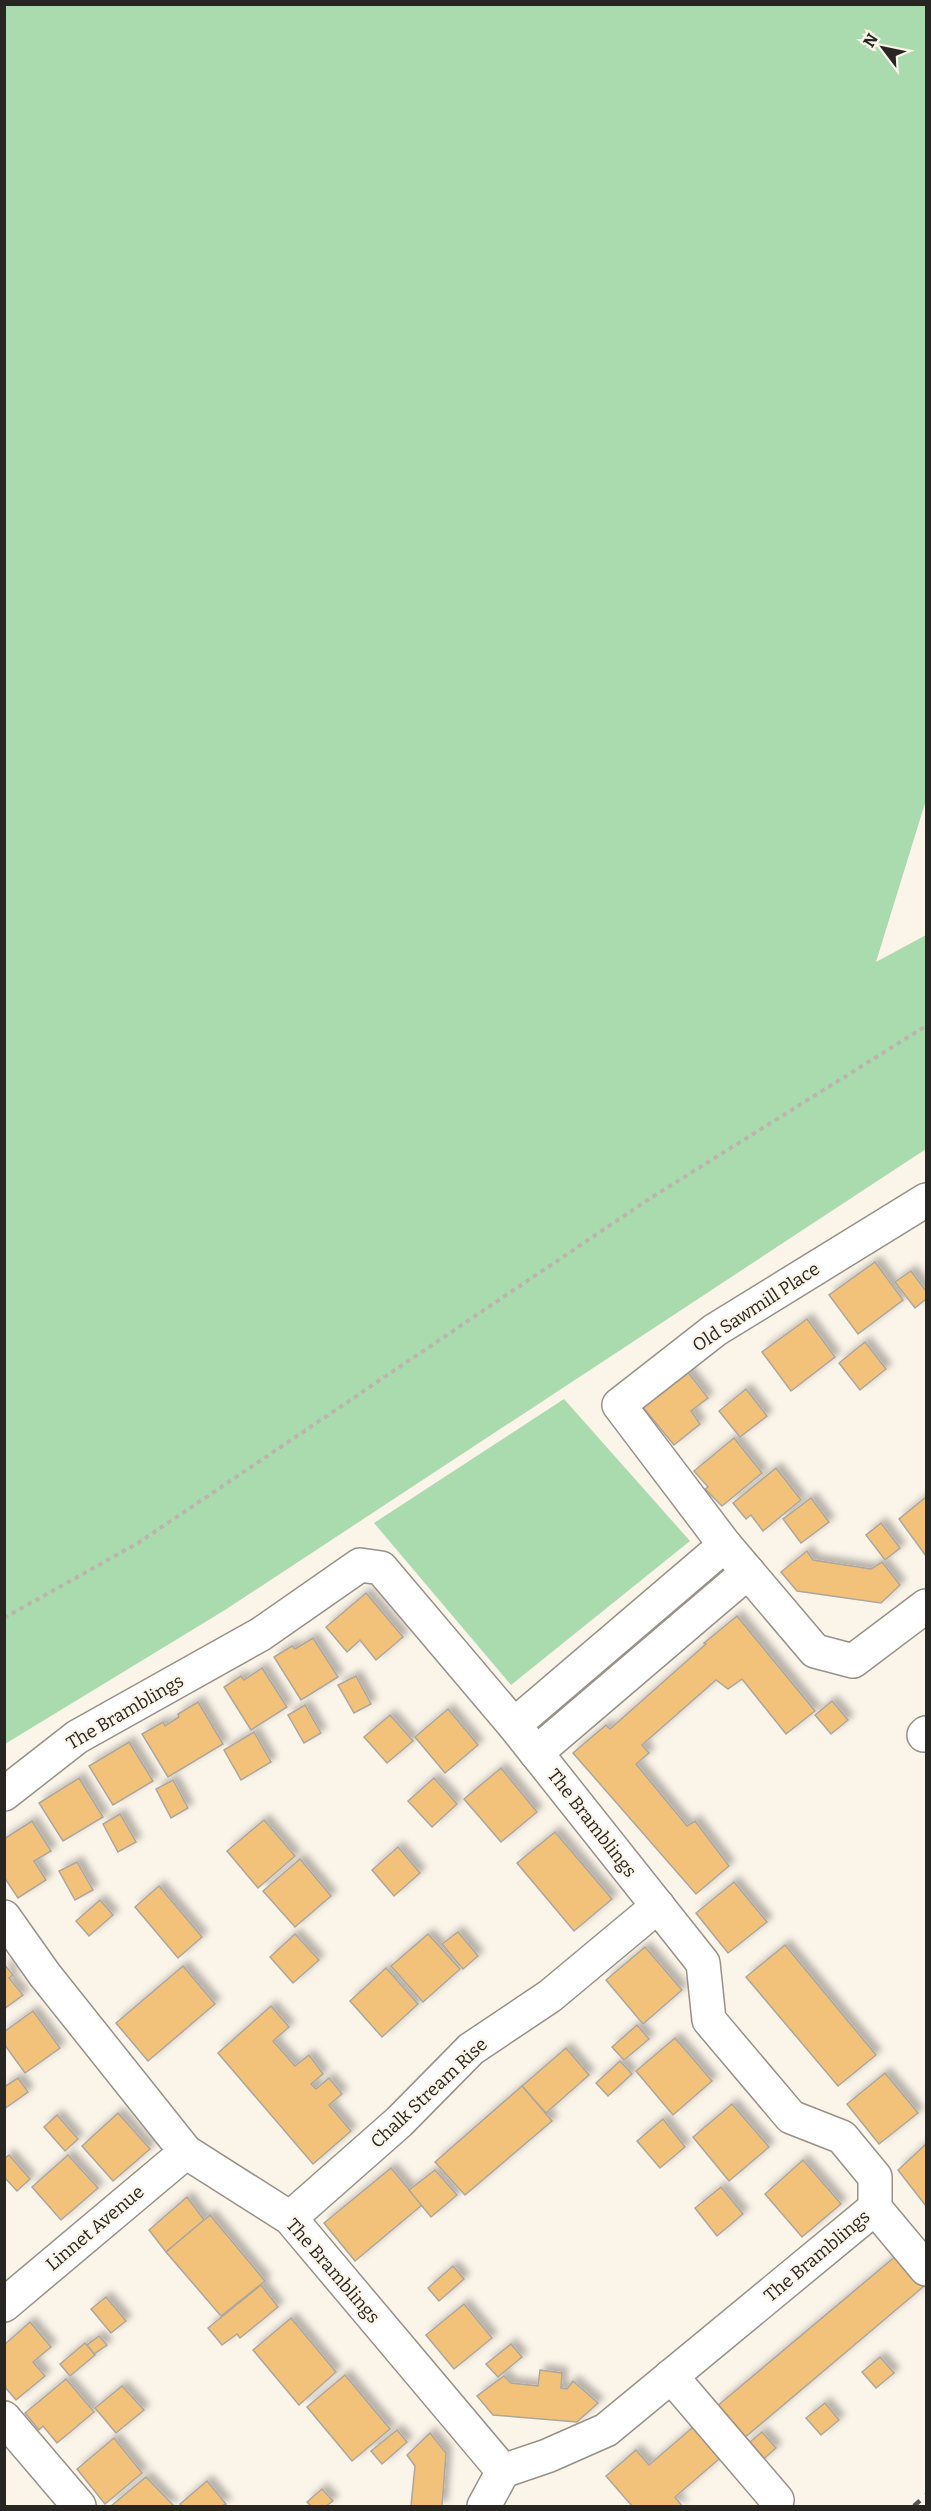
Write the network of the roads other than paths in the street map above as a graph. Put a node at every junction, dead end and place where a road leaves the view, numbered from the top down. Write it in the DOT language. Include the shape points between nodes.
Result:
graph roads {
  1 [pos="927,1200"];
  2 [pos="725,1545"];
  3 [pos="748,1572"];
  4 [pos="927,1606"];
  5 [pos="514,1725"];
  6 [pos="536,1753"];
  7 [pos="4,1794"];
  8 [pos="658,1906"];
  9 [pos="4,1917"];
  10 [pos="186,2152"];
  11 [pos="875,2208"];
  12 [pos="290,2218"];
  13 [pos="927,2269"];
  14 [pos="4,2305"];
  15 [pos="671,2376"];
  16 [pos="4,2418"];
  17 [pos="503,2471"];
  18 [pos="777,2500"];
  19 [pos="79,2506"];
  20 [pos="484,2506"];
  1 -- 2 [label="street, Old Sawmill Place" via="715,1330 619,1406"];
  2 -- 3 [label="street, Old Sawmill Place"];
  2 -- 5 [label="street"];
  3 -- 4 [label="street, Old Sawmill Place" via="815,1651 854,1661"];
  3 -- 6 [label="street"];
  5 -- 6 [label="street, The Bramblings"];
  5 -- 7 [label="street, The Bramblings" via="381,1568 360,1565 261,1634 77,1737"];
  6 -- 8 [label="street, The Bramblings"];
  8 -- 11 [label="street, The Bramblings" via="703,1963 709,2020 791,2117 842,2137 875,2177"];
  8 -- 12 [label="street, Chalk Stream Rise" via="550,1996 471,2049 399,2122"];
  9 -- 10 [label="street, The Bramblings" via="45,1975"];
  10 -- 12 [label="street, The Bramblings"];
  10 -- 14 [label="street, Linnet Avenue"];
  11 -- 13 [label="street"];
  11 -- 15 [label="street, The Bramblings"];
  12 -- 17 [label="street, The Bramblings"];
  15 -- 17 [label="street, The Bramblings" via="606,2430"];
  15 -- 18 [label="street"];
  16 -- 19 [label="street"];
  17 -- 20 [label="street"];
}
